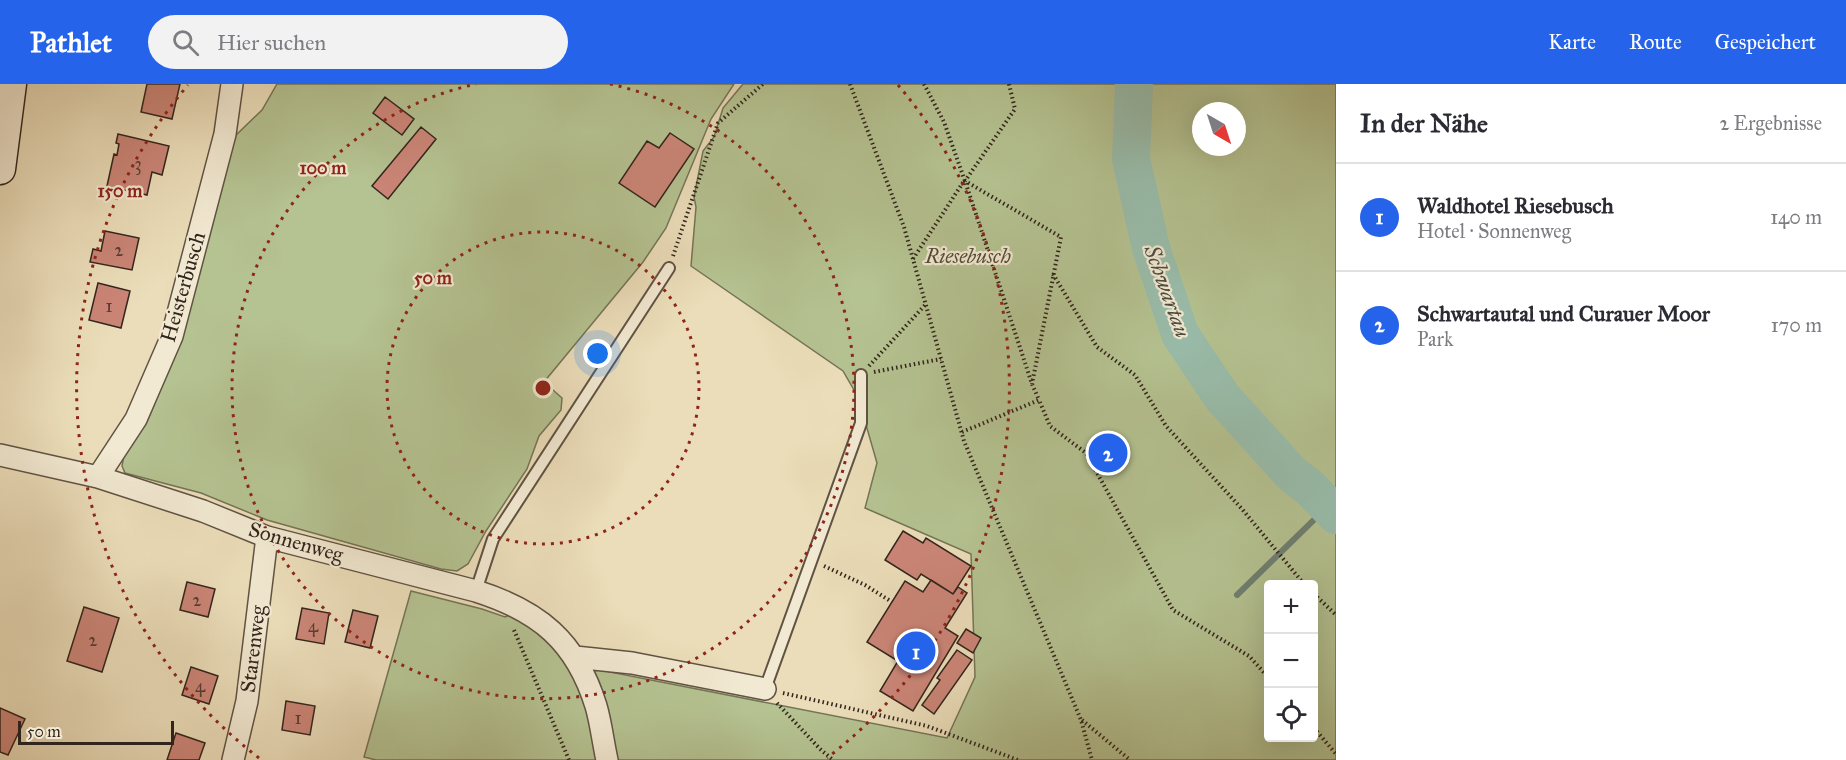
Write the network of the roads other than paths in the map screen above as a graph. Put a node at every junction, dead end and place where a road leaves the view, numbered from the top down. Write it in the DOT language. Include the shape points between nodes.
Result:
graph roads {
  1 [pos="11,84"];
  2 [pos="232,84"];
  3 [pos="0,169"];
  4 [pos="669,268"];
  5 [pos="861,375"];
  6 [pos="0,455"];
  7 [pos="98,477"];
  8 [pos="267,537"];
  9 [pos="476,591"];
  10 [pos="575,657"];
  11 [pos="765,689"];
  12 [pos="233,760"];
  13 [pos="607,760"];
  1 -- 3 [label="main road"];
  2 -- 7 [label="street, Heisterbusch" via="225,134 172,336 136,419"];
  4 -- 9 [label="lane" via="493,539"];
  5 -- 11 [label="lane" via="861,423"];
  6 -- 7 [label="street, Sonnenweg"];
  7 -- 8 [label="street, Sonnenweg" via="203,511"];
  8 -- 9 [label="street, Sonnenweg"];
  8 -- 12 [label="street, Starenweg" via="247,701"];
  9 -- 10 [label="street, Sonnenweg" via="534,616"];
  10 -- 11 [label="street" via="632,663"];
  10 -- 13 [label="street, Sonnenweg" via="596,706"];
}
